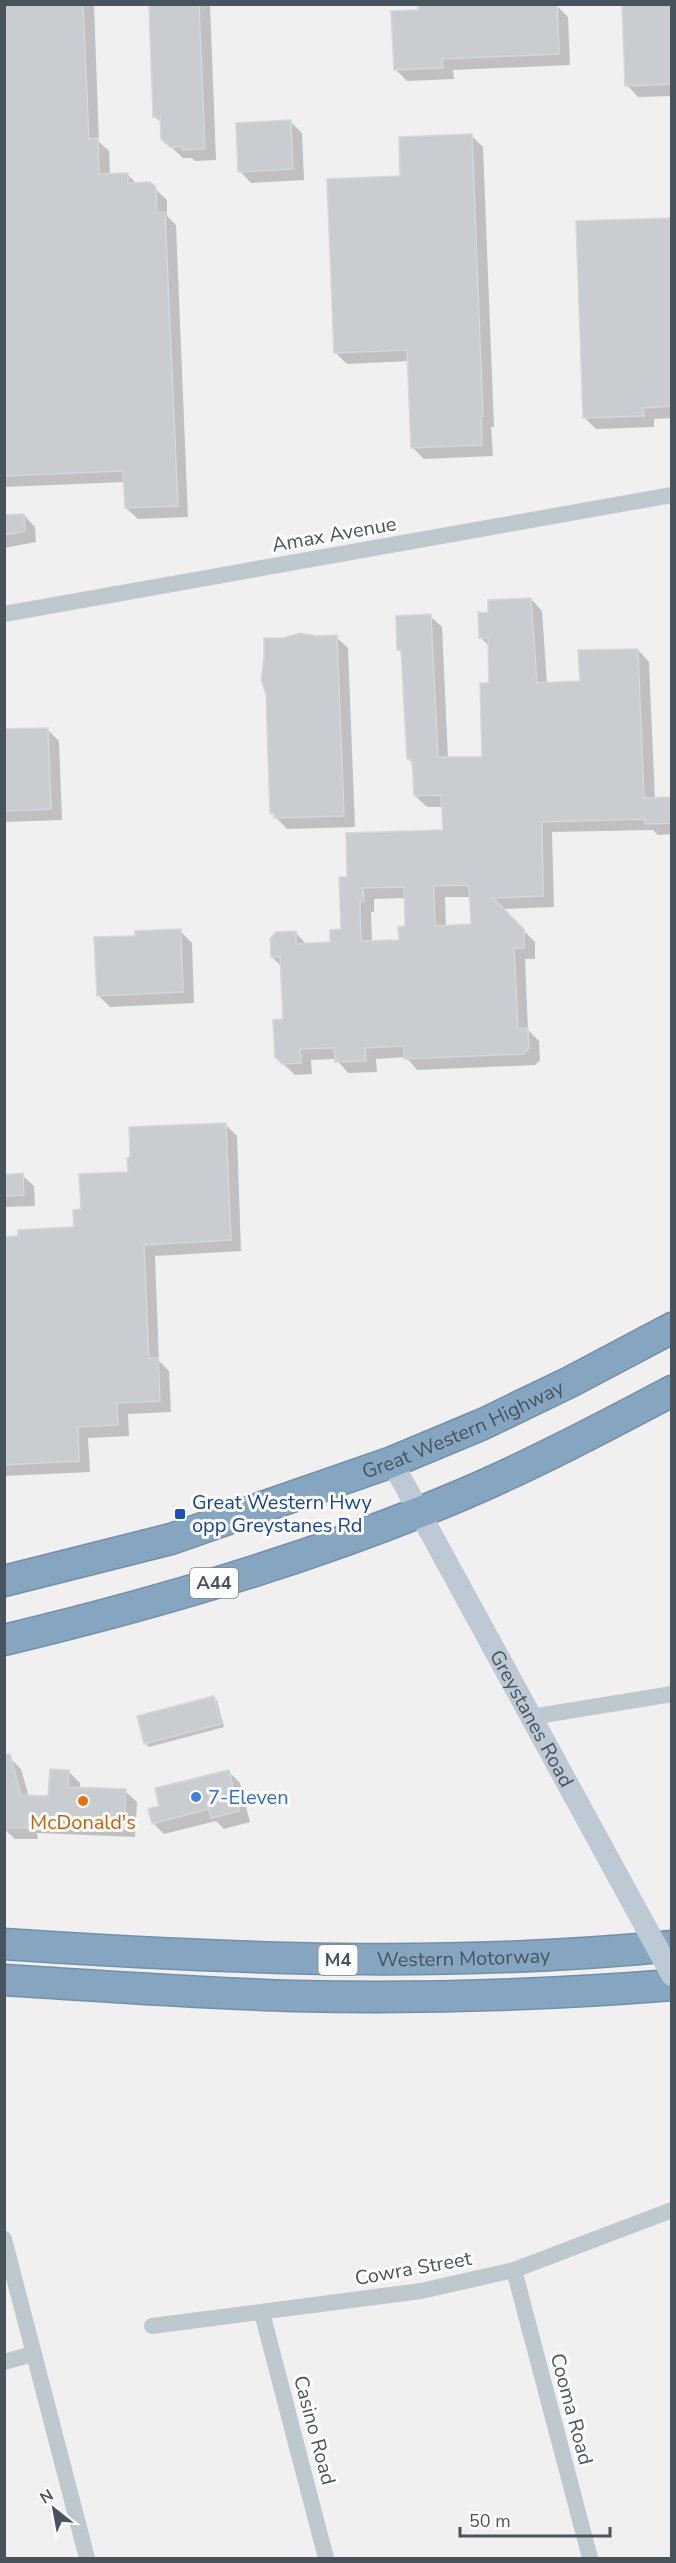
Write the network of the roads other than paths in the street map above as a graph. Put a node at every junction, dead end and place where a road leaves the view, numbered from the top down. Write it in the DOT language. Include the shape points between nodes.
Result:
graph roads {
  1 [pos="672,495"];
  2 [pos="4,614"];
  3 [pos="672,1328"];
  4 [pos="672,1391"];
  5 [pos="393,1462"];
  6 [pos="419,1512"];
  7 [pos="4,1581"];
  8 [pos="4,1640"];
  9 [pos="672,1694"];
  10 [pos="531,1717"];
  11 [pos="4,1944"];
  12 [pos="672,1946"];
  13 [pos="672,1975"];
  14 [pos="4,1980"];
  15 [pos="672,1985"];
  16 [pos="672,2210"];
  17 [pos="4,2239"];
  18 [pos="514,2270"];
  19 [pos="262,2313"];
  20 [pos="152,2326"];
  21 [pos="33,2354"];
  22 [pos="4,2362"];
  23 [pos="87,2559"];
  24 [pos="326,2559"];
  25 [pos="590,2559"];
  1 -- 2 [label="street, Amax Avenue"];
  3 -- 5 [label="highway, Great Western Highway" via="483,1424"];
  4 -- 6 [label="highway, A44" via="518,1469"];
  5 -- 6 [label="main road, Greystanes Road"];
  5 -- 7 [label="highway, Great Western Highway" via="171,1539"];
  6 -- 8 [label="highway, A44" via="225,1580"];
  6 -- 10 [label="main road, Greystanes Road"];
  9 -- 10 [label="street"];
  10 -- 13 [label="main road, Greystanes Road, bridge"];
  11 -- 12 [label="highway, Western Motorway / M4" via="283,1960 498,1958"];
  14 -- 15 [label="highway, Western Motorway / M4" via="350,1996 531,1994"];
  16 -- 18 [label="street, Cowra Street"];
  17 -- 21 [label="street"];
  18 -- 19 [label="street, Cowra Street" via="421,2291"];
  18 -- 25 [label="street, Cooma Road"];
  19 -- 20 [label="street, Cowra Street"];
  19 -- 24 [label="street, Casino Road"];
  21 -- 22 [label="street"];
  21 -- 23 [label="street"];
}
